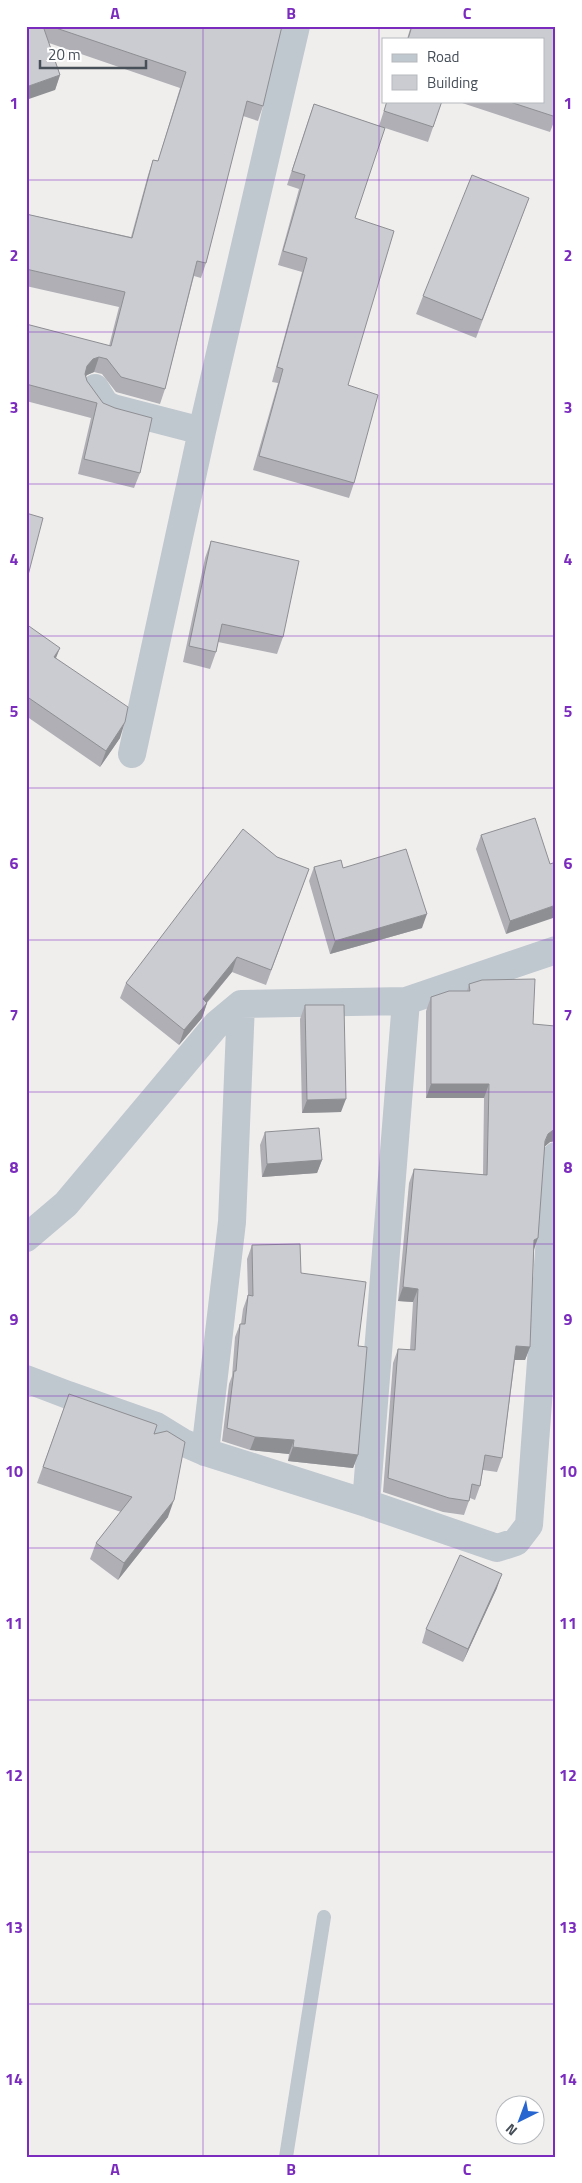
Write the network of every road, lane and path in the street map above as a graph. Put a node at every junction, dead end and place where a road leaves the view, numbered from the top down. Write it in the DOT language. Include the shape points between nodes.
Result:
graph roads {
  1 [pos="296,26"];
  2 [pos="95,388"];
  3 [pos="202,431"];
  4 [pos="132,754"];
  5 [pos="556,950"];
  6 [pos="406,1001"];
  7 [pos="241,1004"];
  8 [pos="556,1156"];
  9 [pos="26,1238"];
  10 [pos="26,1378"];
  11 [pos="205,1452"];
  12 [pos="366,1503"];
  13 [pos="324,1917"];
  14 [pos="286,2157"];
  1 -- 3 [label="street"];
  2 -- 3 [label="street" via="105,404 113,408"];
  3 -- 4 [label="street"];
  5 -- 6 [label="street"];
  6 -- 7 [label="street"];
  6 -- 12 [label="street"];
  7 -- 9 [label="street" via="217,1024 66,1204"];
  7 -- 11 [label="street" via="232,1222"];
  8 -- 12 [label="street" via="528,1525 516,1542 496,1548"];
  10 -- 11 [label="street" via="156,1426"];
  11 -- 12 [label="street"];
  13 -- 14 [label="lane"];
}
